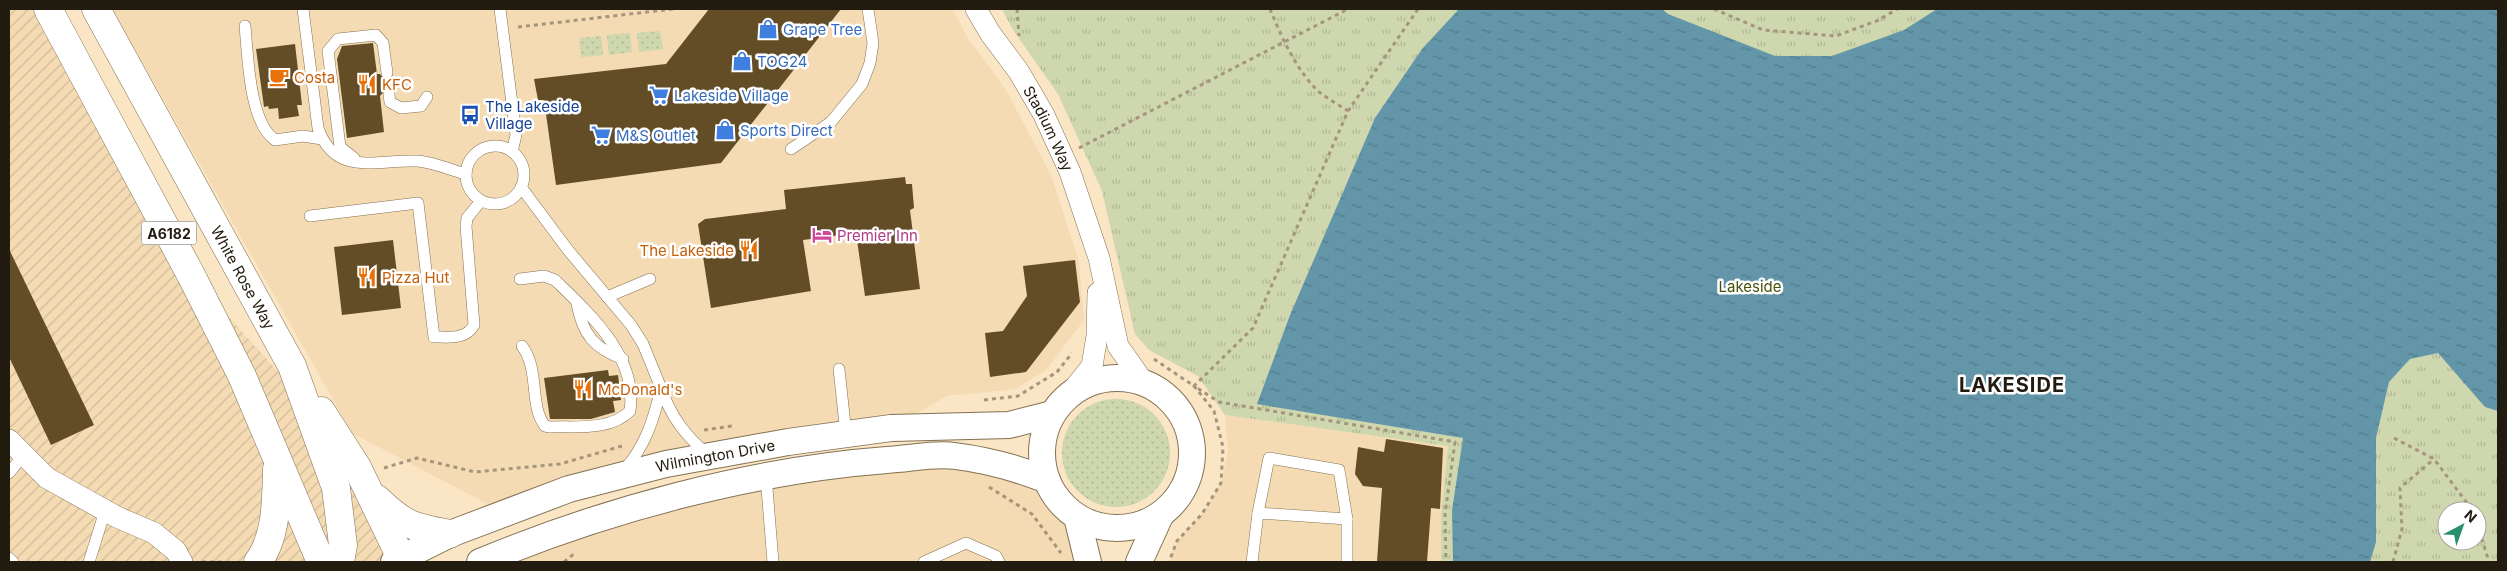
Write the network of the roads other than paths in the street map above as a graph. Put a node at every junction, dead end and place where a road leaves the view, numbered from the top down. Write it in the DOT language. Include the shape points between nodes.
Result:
graph roads {
  1 [pos="48,9"];
  2 [pos="96,9"];
  3 [pos="303,9"];
  4 [pos="500,9"];
  5 [pos="868,9"];
  6 [pos="976,9"];
  7 [pos="245,26"];
  8 [pos="387,73"];
  9 [pos="389,94"];
  10 [pos="427,97"];
  11 [pos="322,139"];
  12 [pos="791,149"];
  13 [pos="512,152"];
  14 [pos="359,163"];
  15 [pos="466,174"];
  16 [pos="521,187"];
  17 [pos="481,201"];
  18 [pos="310,216"];
  19 [pos="1099,258"];
  20 [pos="650,278"];
  21 [pos="520,280"];
  22 [pos="607,297"];
  23 [pos="522,346"];
  24 [pos="292,366"];
  25 [pos="839,369"];
  26 [pos="1144,383"];
  27 [pos="661,388"];
  28 [pos="1060,405"];
  29 [pos="846,434"];
  30 [pos="9,440"];
  31 [pos="23,456"];
  32 [pos="710,456"];
  33 [pos="277,463"];
  34 [pos="9,473"];
  35 [pos="618,476"];
  36 [pos="766,476"];
  37 [pos="362,477"];
  38 [pos="1046,480"];
  39 [pos="1258,512"];
  40 [pos="111,514"];
  41 [pos="1160,516"];
  42 [pos="1078,517"];
  43 [pos="1347,519"];
  44 [pos="450,534"];
  45 [pos="9,558"];
  46 [pos="399,561"];
  47 [pos="1077,561"];
  48 [pos="13,562"];
  49 [pos="89,562"];
  50 [pos="182,562"];
  51 [pos="258,562"];
  52 [pos="321,562"];
  53 [pos="340,562"];
  54 [pos="480,562"];
  55 [pos="773,562"];
  56 [pos="924,562"];
  57 [pos="999,562"];
  58 [pos="1139,562"];
  59 [pos="1252,562"];
  60 [pos="1347,562"];
  1 -- 33 [label="highway, A6182" via="242,376"];
  2 -- 24 [label="highway, White Rose Way / A6182"];
  3 -- 11 [label="lane"];
  4 -- 13 [label="lane" via="516,135"];
  5 -- 12 [label="lane" via="873,43 862,84 831,122"];
  6 -- 19 [label="street, Stadium Way" via="1044,115 1070,172"];
  7 -- 11 [label="lane" via="254,106 270,136 275,140 303,136"];
  8 -- 14 [label="lane" via="383,43 376,35 338,39 328,51 340,147"];
  9 -- 10 [label="lane" via="390,102 401,108 420,106"];
  11 -- 14 [label="lane" via="339,156"];
  13 -- 15 [label="lane" via="497,146 479,151 468,164"];
  13 -- 16 [label="lane" via="521,161 524,171"];
  14 -- 15 [label="lane" via="418,161"];
  15 -- 17 [label="lane" via="468,183"];
  16 -- 17 [label="lane" via="506,202"];
  16 -- 22 [label="lane"];
  17 -- 18 [label="lane" via="467,218 466,226 474,325 460,336 434,337 418,203"];
  19 -- 26 [label="street, Stadium Way" via="1118,346"];
  19 -- 28 [label="street, Stadium Way" via="1097,336 1092,366"];
  20 -- 22 [label="lane"];
  21 -- 23 [label="lane" via="548,277 555,280 619,352 629,385 629,413 620,421 609,424 545,426 538,414 530,357"];
  22 -- 27 [label="lane" via="644,344"];
  24 -- 37 [label="highway"];
  24 -- 53 [label="highway, White Rose Way / A6182" via="336,488 343,545"];
  25 -- 29 [label="lane"];
  26 -- 28 [label="street" via="1108,378 1091,382"];
  26 -- 41 [label="street" via="1167,397 1178,409 1190,433 1192,446 1190,472 1183,490"];
  27 -- 32 [label="lane" via="675,422"];
  27 -- 35 [label="lane" via="648,435 640,451"];
  28 -- 29 [label="street, Wilmington Drive" via="1009,425 891,428"];
  28 -- 38 [label="street" via="1042,446"];
  29 -- 32 [label="street, Wilmington Drive"];
  30 -- 31 [label="street"];
  31 -- 34 [label="lane"];
  31 -- 40 [label="street" via="47,478"];
  32 -- 35 [label="street, Wilmington Drive"];
  33 -- 51 [label="highway, A6182" via="275,519"];
  33 -- 52 [label="highway, A6182"];
  35 -- 44 [label="street, Wilmington Drive" via="569,489"];
  36 -- 38 [label="street, Wilmington Drive" via="836,464 954,455 1010,466"];
  36 -- 54 [label="street, Wilmington Drive" via="664,500 522,545"];
  36 -- 55 [label="lane"];
  37 -- 44 [label="highway" via="377,499 394,515 411,526"];
  37 -- 46 [label="highway"];
  38 -- 42 [label="street" via="1058,500"];
  39 -- 43 [label="lane"];
  39 -- 43 [label="lane" via="1269,458 1339,470"];
  39 -- 59 [label="lane"];
  40 -- 49 [label="lane"];
  40 -- 50 [label="street" via="154,533 176,551"];
  41 -- 42 [label="street" via="1137,526 1107,528"];
  41 -- 58 [label="street"];
  42 -- 47 [label="street"];
  43 -- 60 [label="lane"];
  44 -- 46 [label="street, Wilmington Drive"];
  45 -- 48 [label="lane"];
  56 -- 57 [label="lane" via="966,543 996,556"];
}
